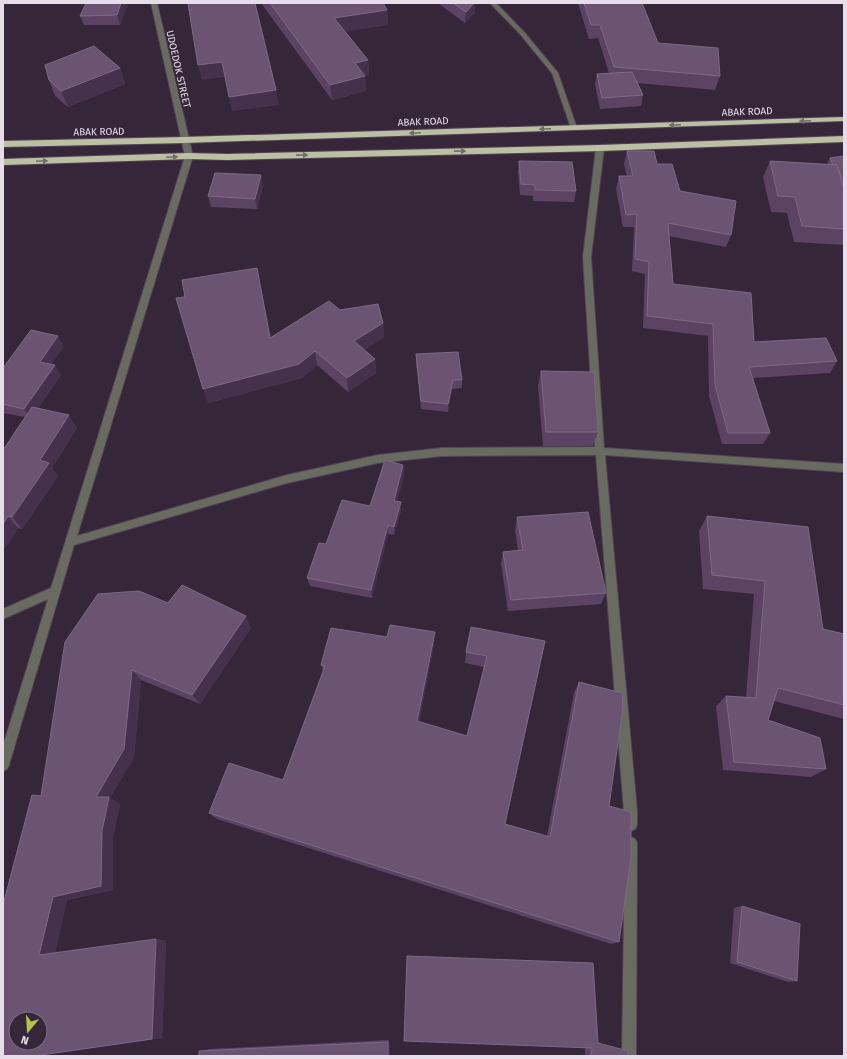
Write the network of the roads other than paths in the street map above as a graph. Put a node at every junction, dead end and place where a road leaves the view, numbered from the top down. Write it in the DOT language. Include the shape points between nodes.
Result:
graph roads {
  1 [pos="154,3"];
  2 [pos="492,3"];
  3 [pos="844,119"];
  4 [pos="574,128"];
  5 [pos="184,140"];
  6 [pos="844,140"];
  7 [pos="3,144"];
  8 [pos="600,148"];
  9 [pos="189,156"];
  10 [pos="3,162"];
  11 [pos="600,451"];
  12 [pos="844,468"];
  13 [pos="70,542"];
  14 [pos="55,591"];
  15 [pos="3,614"];
  16 [pos="3,765"];
  17 [pos="629,1056"];
  1 -- 5 [label="street, UDOEDOK STREET"];
  2 -- 4 [label="street" via="522,33 555,73"];
  3 -- 4 [label="highway, ABAK ROAD, one-way"];
  4 -- 5 [label="highway, ABAK ROAD, one-way"];
  5 -- 7 [label="highway, ABAK ROAD"];
  5 -- 9 [label="street, UDOEDOK STREET"];
  6 -- 8 [label="highway"];
  9 -- 8 [label="highway, one-way"];
  8 -- 11 [label="street" via="587,257"];
  10 -- 9 [label="highway, one-way"];
  9 -- 13 [label="street"];
  11 -- 12 [label="street"];
  11 -- 13 [label="street" via="442,452 378,459 287,480"];
  11 -- 17 [label="street" via="631,811"];
  13 -- 14 [label="street"];
  14 -- 15 [label="street"];
  14 -- 16 [label="street"];
}
